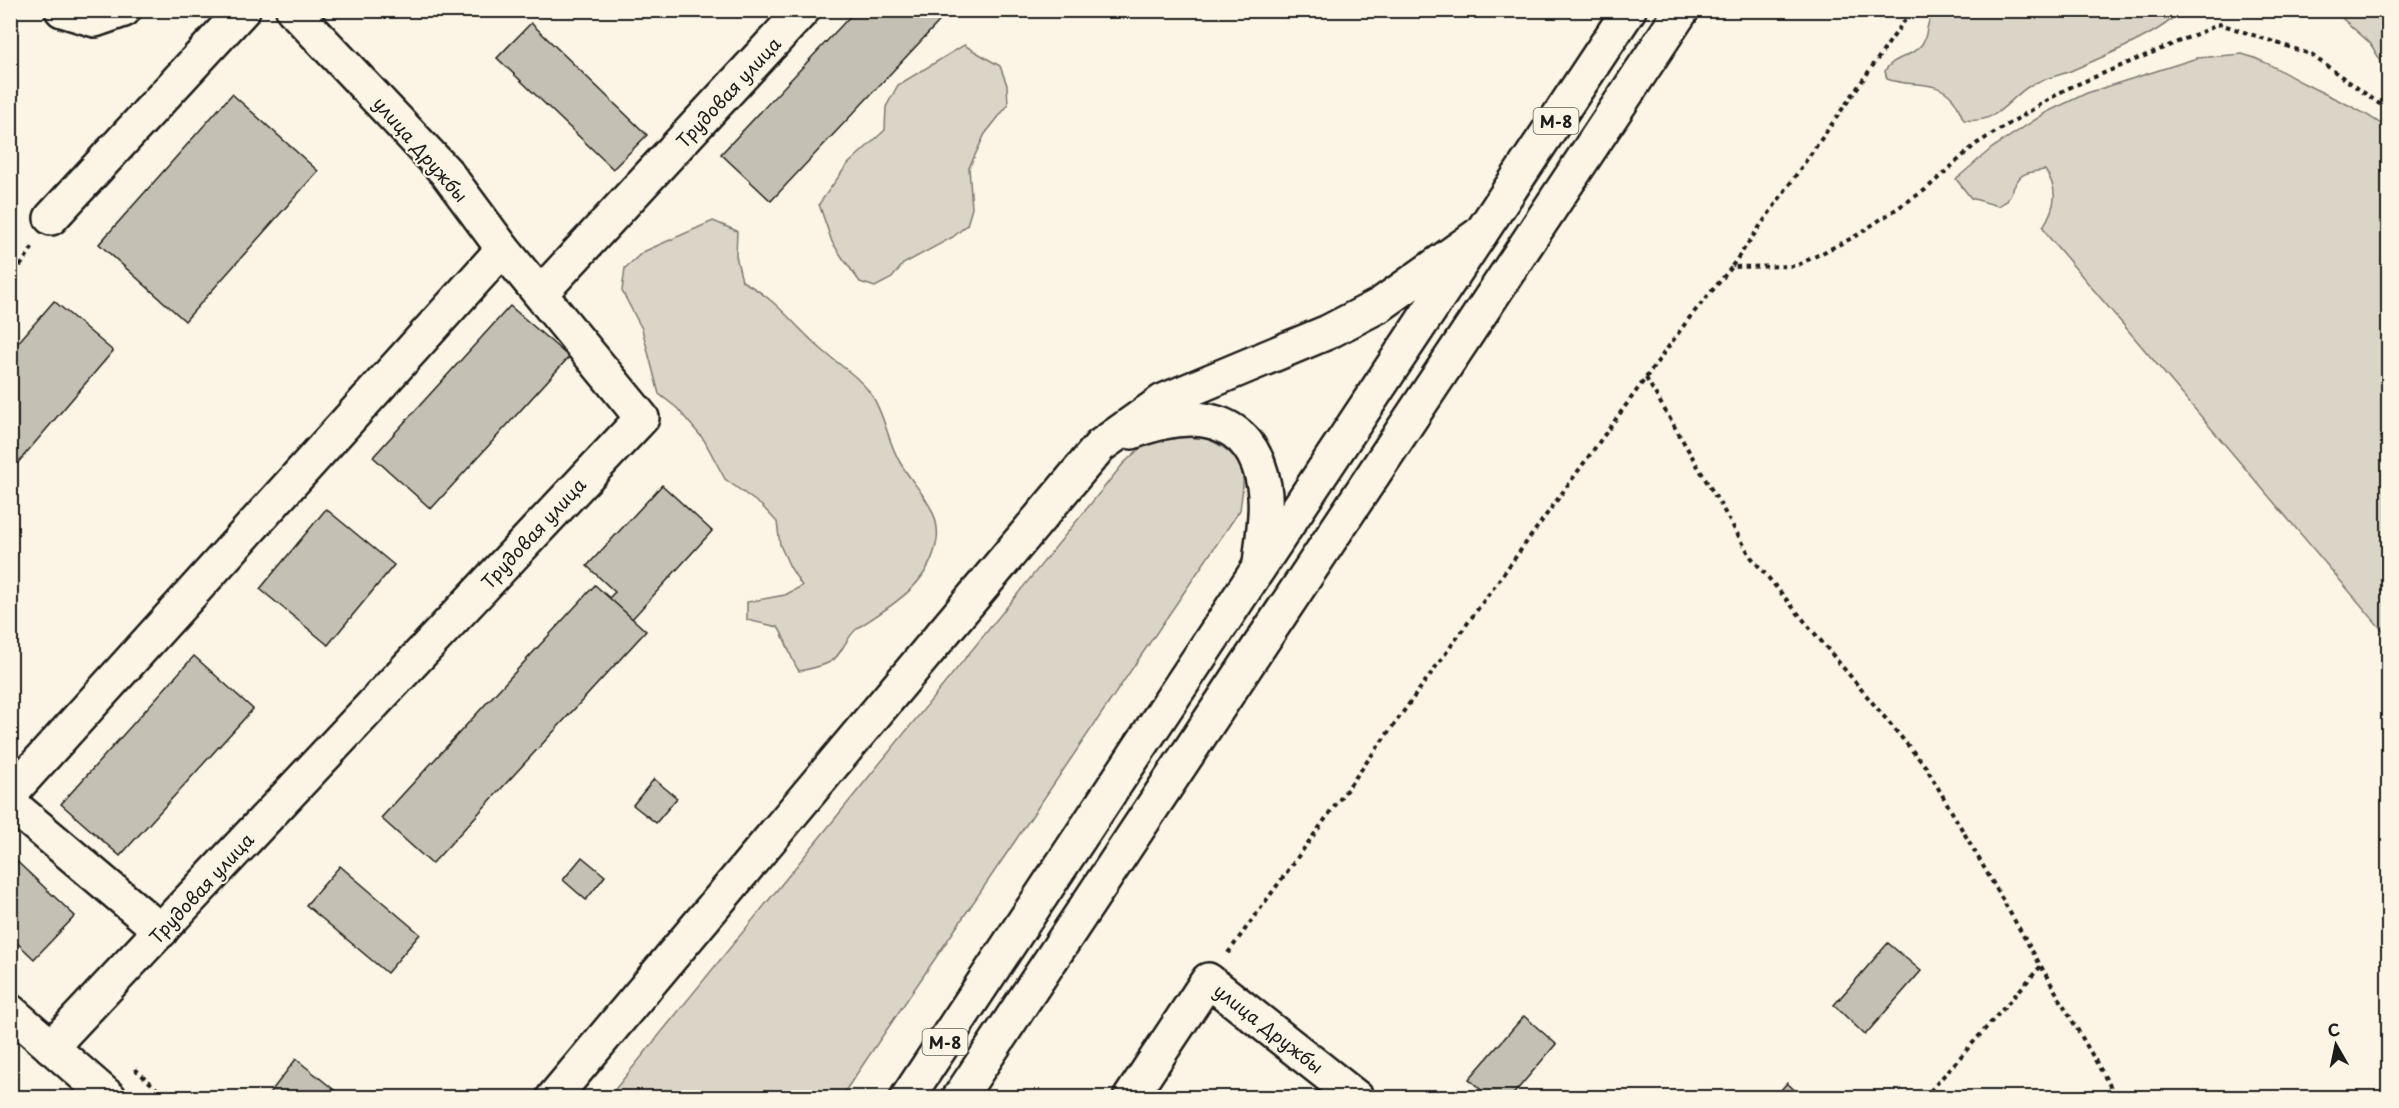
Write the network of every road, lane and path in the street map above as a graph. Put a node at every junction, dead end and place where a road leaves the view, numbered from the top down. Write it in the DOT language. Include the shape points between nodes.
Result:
graph roads {
  1 [pos="62,10"];
  2 [pos="124,10"];
  3 [pos="243,10"];
  4 [pos="293,10"];
  5 [pos="803,10"];
  6 [pos="1629,10"];
  7 [pos="1682,10"];
  8 [pos="1912,10"];
  9 [pos="2388,110"];
  10 [pos="51,218"];
  11 [pos="1482,232"];
  12 [pos="502,249"];
  13 [pos="1732,267"];
  14 [pos="541,293"];
  15 [pos="1646,378"];
  16 [pos="1100,446"];
  17 [pos="1260,565"];
  18 [pos="10,795"];
  19 [pos="10,803"];
  20 [pos="161,930"];
  21 [pos="2041,966"];
  22 [pos="1208,980"];
  23 [pos="10,1011"];
  24 [pos="51,1047"];
  25 [pos="110,1098"];
  26 [pos="553,1098"];
  27 [pos="907,1098"];
  28 [pos="959,1098"];
  29 [pos="1130,1098"];
  30 [pos="1357,1098"];
  31 [pos="1924,1098"];
  32 [pos="2117,1098"];
  1 -- 2 [label="street" via="95,20"];
  3 -- 10 [label="street"];
  4 -- 12 [label="street, улица Дружбы" via="446,172"];
  5 -- 14 [label="street, Трудовая улица"];
  6 -- 11 [label="street, М-8"];
  7 -- 28 [label="street, М-8"];
  8 -- 13 [label="path"];
  9 -- 13 [label="path" via="2310,54 2220,24 2066,89 1976,144 1925,190 1844,242 1796,266"];
  11 -- 16 [label="street" via="1380,305 1328,332 1163,401"];
  11 -- 17 [label="street"];
  12 -- 14 [label="street, улица Дружбы"];
  12 -- 18 [label="street"];
  13 -- 15 [label="path"];
  14 -- 20 [label="street, Трудовая улица" via="642,418"];
  15 -- 21 [label="path" via="1751,557 1926,766"];
  15 -- 22 [label="path"];
  16 -- 17 [label="street" via="1155,423 1200,418 1231,427 1256,453 1265,488"];
  16 -- 26 [label="street"];
  17 -- 27 [label="street, М-8"];
  19 -- 20 [label="street"];
  20 -- 24 [label="street, Трудовая улица"];
  21 -- 31 [label="path"];
  21 -- 32 [label="path"];
  22 -- 29 [label="street"];
  22 -- 30 [label="street, улица Дружбы"];
  23 -- 24 [label="street"];
  24 -- 25 [label="street"];
}
